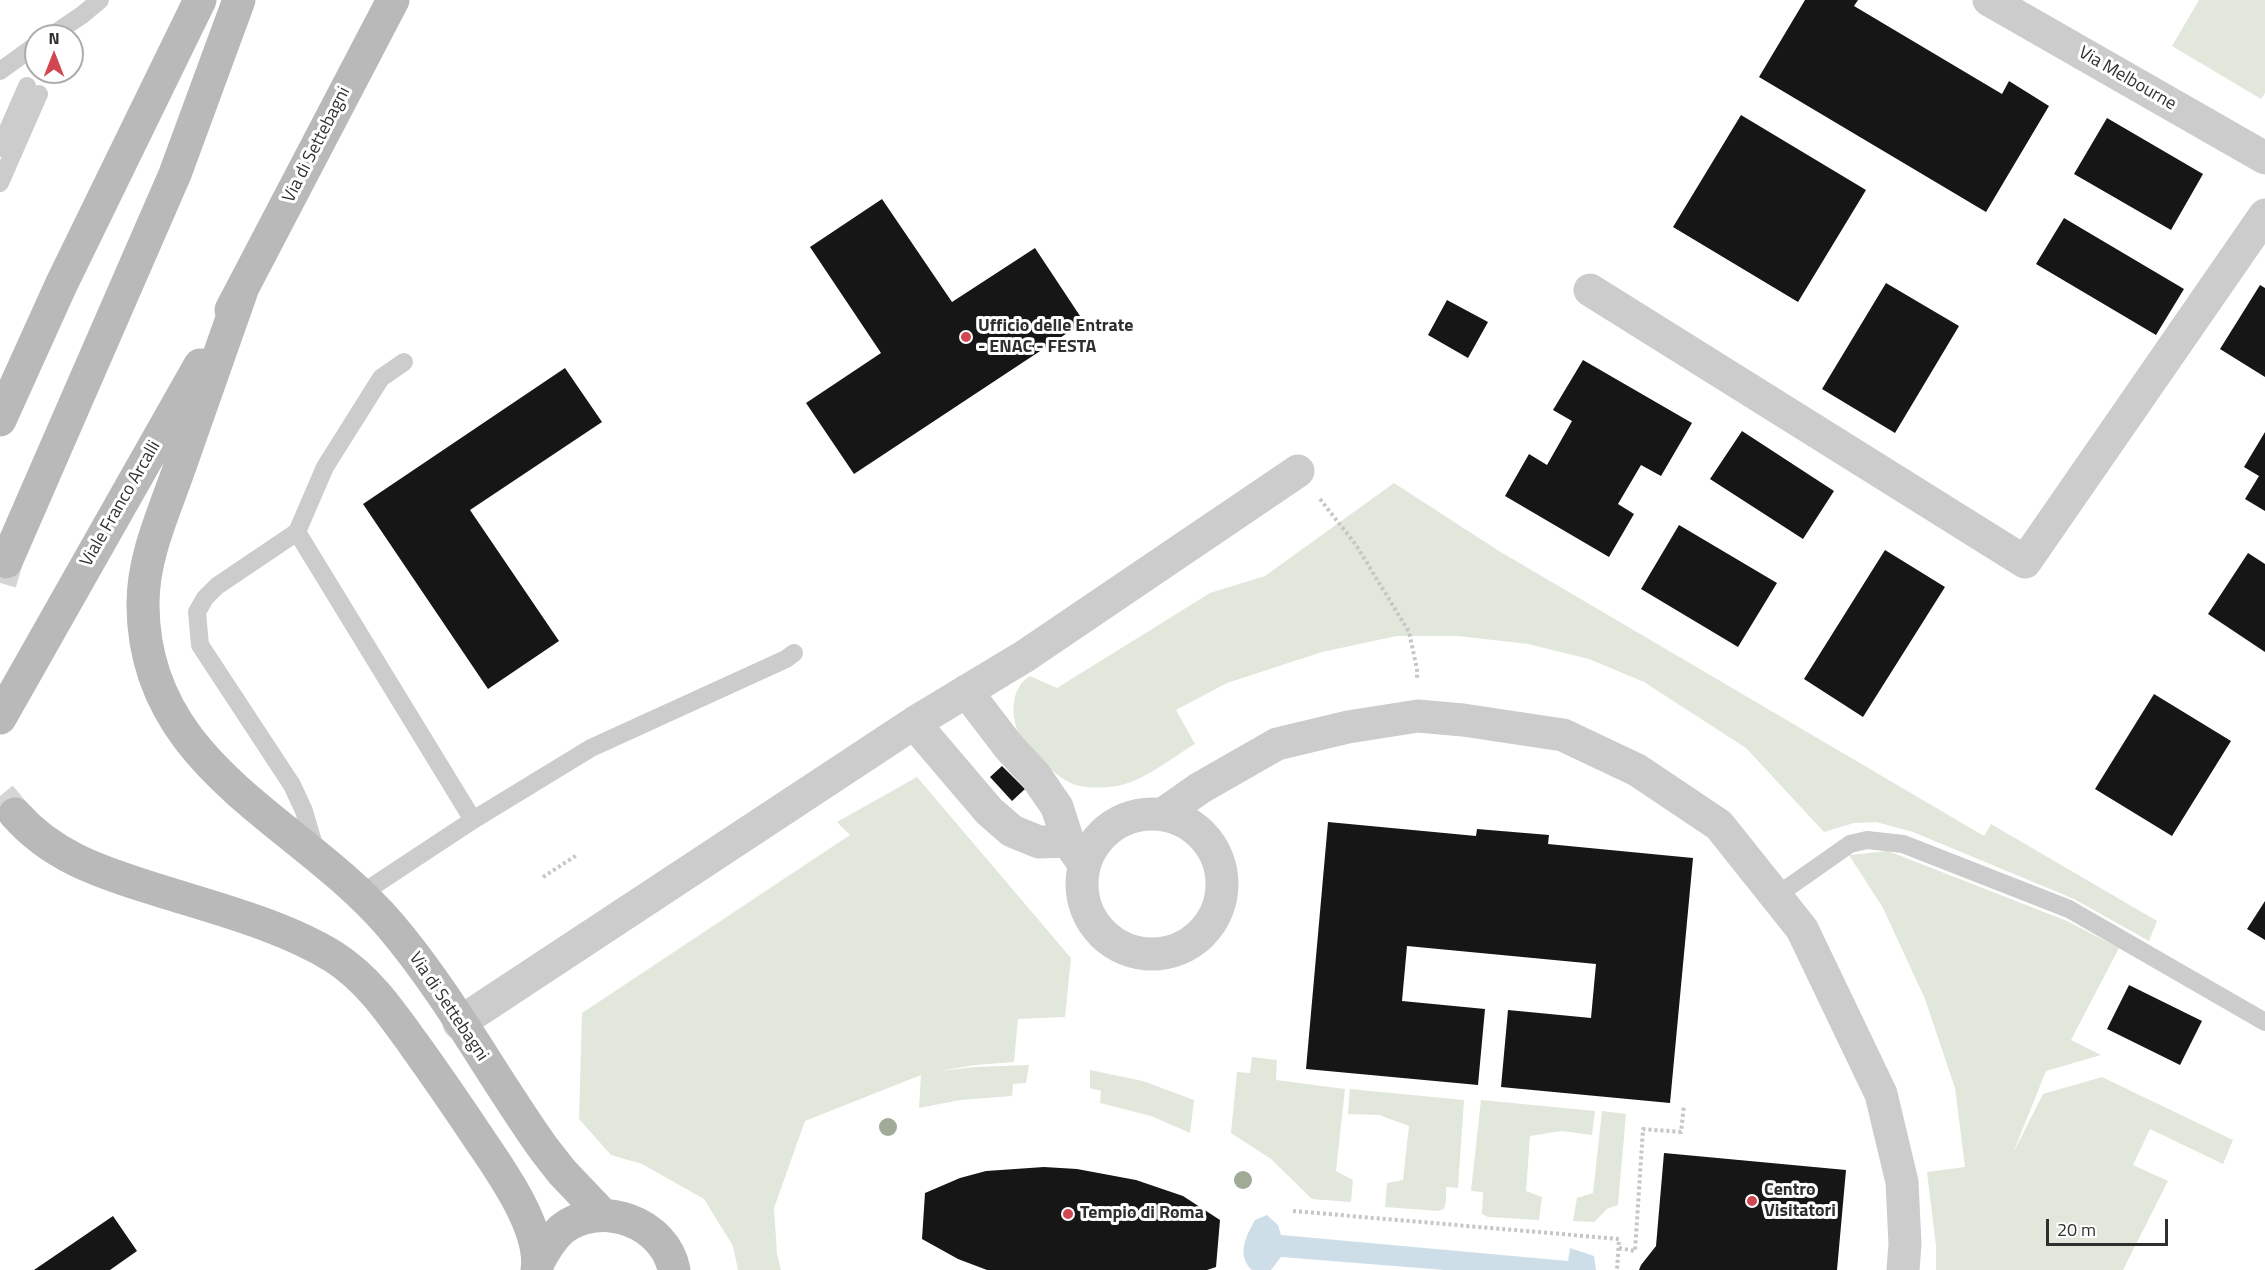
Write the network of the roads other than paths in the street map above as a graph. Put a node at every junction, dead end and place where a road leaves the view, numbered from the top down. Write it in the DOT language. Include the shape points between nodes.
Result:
graph roads {
  1 [pos="100,0"];
  2 [pos="200,0"];
  3 [pos="239,0"];
  4 [pos="393,0"];
  5 [pos="1989,0"];
  6 [pos="69,24"];
  7 [pos="24,53"];
  8 [pos="0,70"];
  9 [pos="0,148"];
  10 [pos="2265,158"];
  11 [pos="0,183"];
  12 [pos="2265,215"];
  13 [pos="242,290"];
  14 [pos="1590,290"];
  15 [pos="404,362"];
  16 [pos="0,420"];
  17 [pos="1298,471"];
  18 [pos="297,532"];
  19 [pos="6,562"];
  20 [pos="794,653"];
  21 [pos="966,691"];
  22 [pos="0,718"];
  23 [pos="914,723"];
  24 [pos="15,814"];
  25 [pos="1163,814"];
  26 [pos="473,819"];
  27 [pos="1076,853"];
  28 [pos="316,854"];
  29 [pos="361,894"];
  30 [pos="1776,896"];
  31 [pos="2265,1022"];
  32 [pos="459,1023"];
  33 [pos="603,1215"];
  34 [pos="537,1267"];
  35 [pos="674,1270"];
  36 [pos="1904,1270"];
  1 -- 6 [label="lane, bridge"];
  2 -- 16 [label="street"];
  3 -- 19 [label="street" via="175,174"];
  4 -- 13 [label="street, Via di Settebagni"];
  5 -- 10 [label="street, Via Melbourne"];
  7 -- 8 [label="lane"];
  9 -- 11 [label="lane" via="33,90"];
  12 -- 14 [label="street" via="2025,562"];
  13 -- 22 [label="street, Viale Franco Arcalli"];
  13 -- 28 [label="street, Via di Settebagni" via="150,554 144,620 154,672 174,719 196,750 271,819"];
  15 -- 18 [label="lane" via="381,378 325,467"];
  17 -- 21 [label="street" via="1025,656"];
  18 -- 26 [label="lane"];
  18 -- 28 [label="lane" via="217,586 197,612 201,645 292,785"];
  20 -- 26 [label="lane" via="591,748"];
  21 -- 23 [label="street"];
  21 -- 27 [label="street" via="1057,807"];
  23 -- 27 [label="street" via="988,811 1012,831"];
  23 -- 32 [label="street"];
  24 -- 34 [label="street" via="61,854 88,867 312,945 364,980 486,1148 530,1222"];
  25 -- 27 [label="street" via="1123,819 1106,830 1093,846"];
  25 -- 27 [label="street" via="1182,819 1199,830 1221,864 1220,904 1212,922 1182,948 1142,954 1106,937 1084,904"];
  25 -- 30 [label="street" via="1277,744 1418,716 1463,720 1563,735 1637,770 1719,825"];
  26 -- 29 [label="lane"];
  28 -- 29 [label="street, Via di Settebagni"];
  29 -- 32 [label="street, Via di Settebagni" via="417,959"];
  30 -- 31 [label="lane" via="1850,844 1883,840 1903,844 2068,909"];
  30 -- 36 [label="street" via="1802,929 1881,1094 1902,1182"];
  32 -- 33 [label="street, Via di Settebagni" via="544,1149"];
  33 -- 34 [label="street" via="582,1219 563,1229 548,1244"];
  33 -- 35 [label="street" via="625,1218 645,1228 662,1243"];
}
